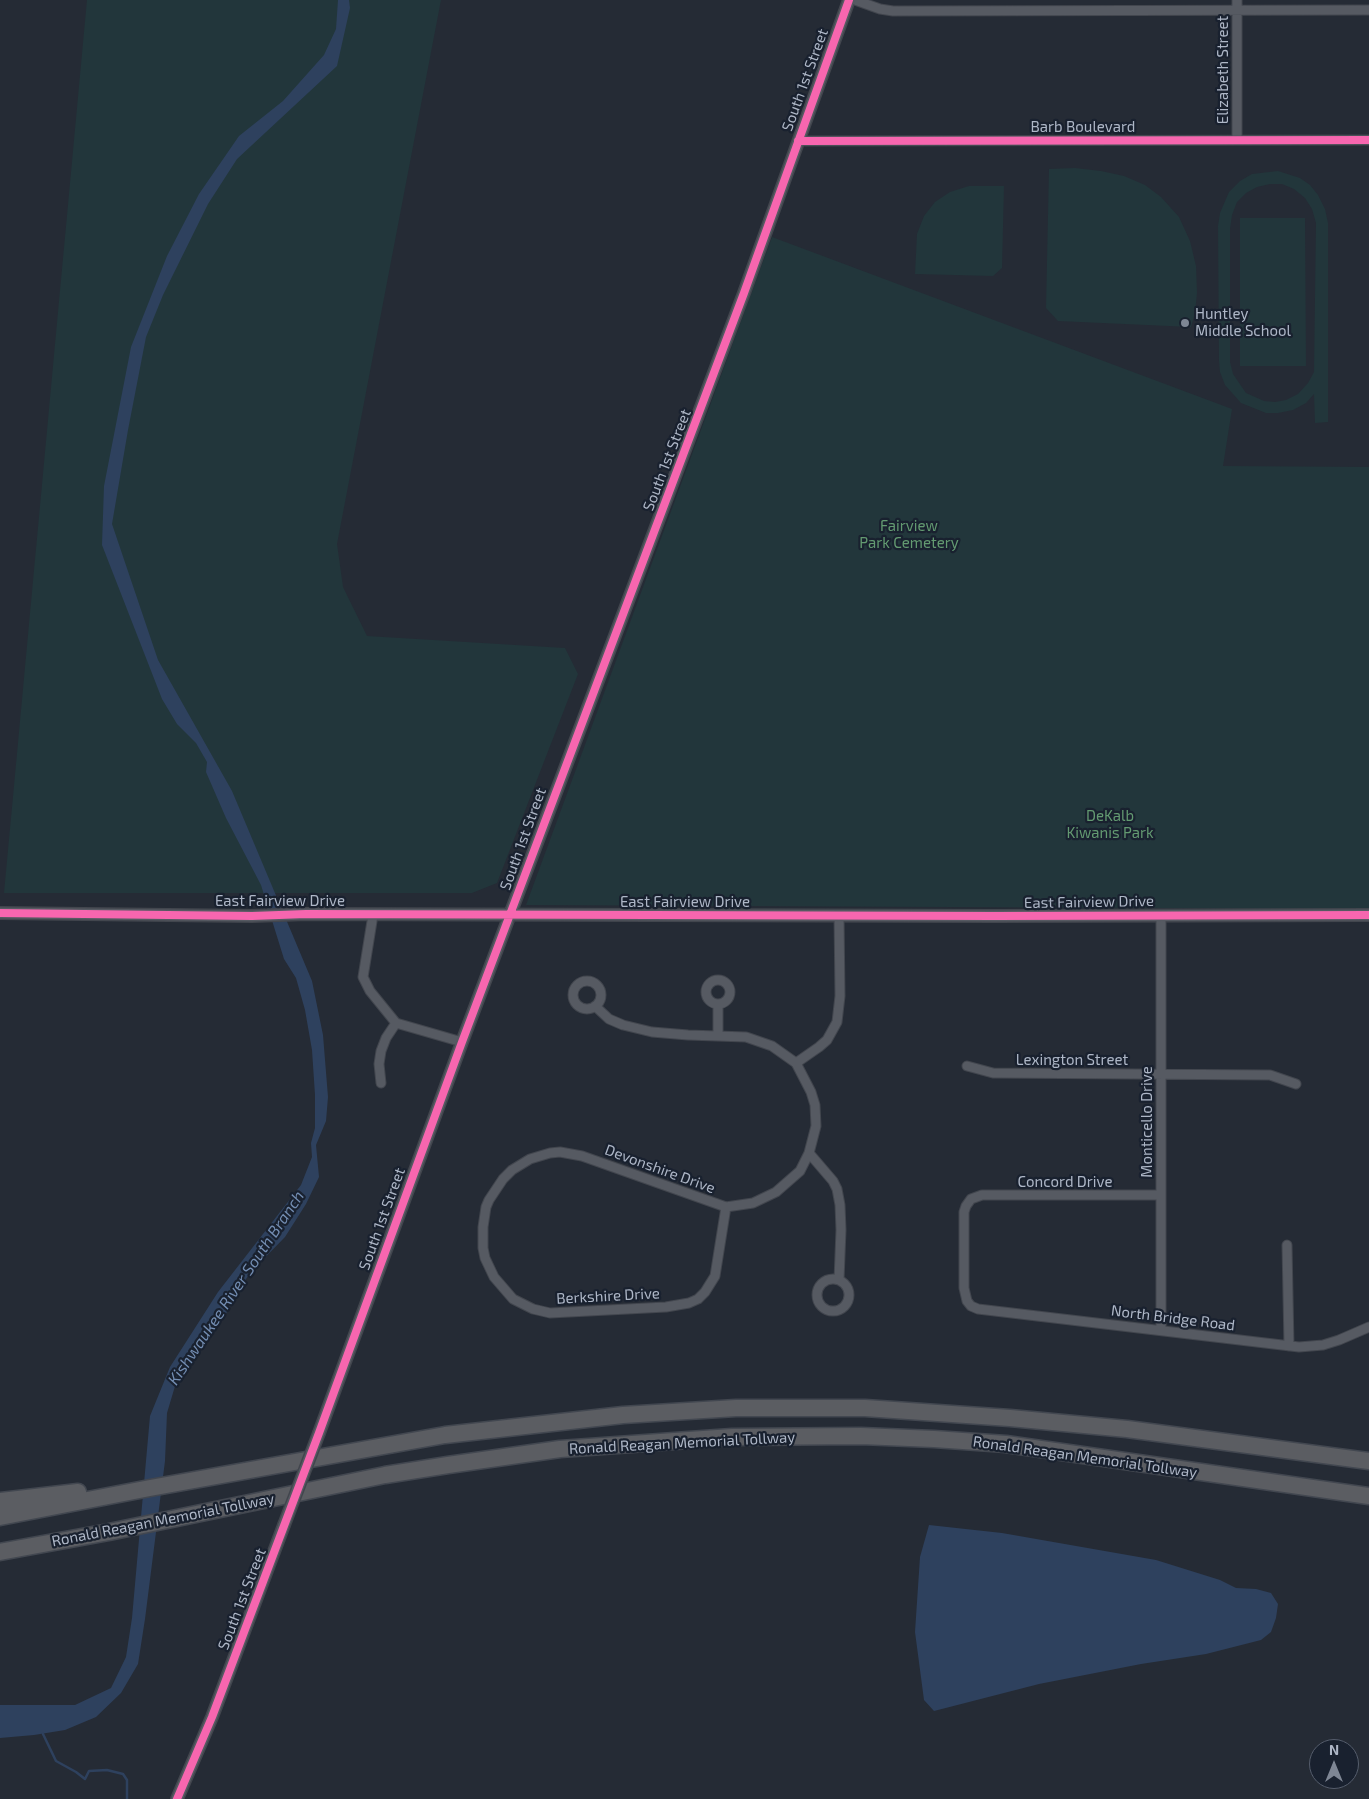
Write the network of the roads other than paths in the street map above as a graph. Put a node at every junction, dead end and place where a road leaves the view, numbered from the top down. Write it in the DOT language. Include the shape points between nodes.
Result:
graph roads {
  1 [pos="849,0"];
  2 [pos="855,0"];
  3 [pos="1237,0"];
  4 [pos="1366,6"];
  5 [pos="1237,10"];
  6 [pos="1237,140"];
  7 [pos="1369,140"];
  8 [pos="798,141"];
  9 [pos="0,913"];
  10 [pos="510,914"];
  11 [pos="373,915"];
  12 [pos="1161,915"];
  13 [pos="1369,915"];
  14 [pos="839,916"];
  15 [pos="718,1004"];
  16 [pos="595,1006"];
  17 [pos="396,1023"];
  18 [pos="718,1035"];
  19 [pos="462,1042"];
  20 [pos="796,1063"];
  21 [pos="967,1066"];
  22 [pos="1160,1074"];
  23 [pos="381,1083"];
  24 [pos="1296,1084"];
  25 [pos="809,1153"];
  26 [pos="495,1191"];
  27 [pos="1161,1195"];
  28 [pos="726,1207"];
  29 [pos="1287,1245"];
  30 [pos="839,1280"];
  31 [pos="971,1306"];
  32 [pos="1369,1327"];
  33 [pos="1161,1330"];
  34 [pos="1289,1346"];
  35 [pos="1369,1462"];
  36 [pos="124,1491"];
  37 [pos="1369,1496"];
  38 [pos="0,1501"];
  39 [pos="0,1517"];
  40 [pos="0,1552"];
  41 [pos="177,1799"];
  1 -- 8 [label="street, South 1st Street"];
  2 -- 5 [label="street" via="893,11"];
  3 -- 5 [label="street, Elizabeth Street"];
  4 -- 5 [label="street"];
  5 -- 6 [label="street, Elizabeth Street"];
  6 -- 7 [label="street, Barb Boulevard"];
  6 -- 8 [label="street, Barb Boulevard"];
  8 -- 10 [label="street, South 1st Street"];
  9 -- 11 [label="street, East Fairview Drive"];
  10 -- 11 [label="street, East Fairview Drive"];
  10 -- 14 [label="street, East Fairview Drive"];
  10 -- 19 [label="street, South 1st Street"];
  11 -- 17 [label="street" via="363,977"];
  12 -- 13 [label="street, East Fairview Drive"];
  12 -- 14 [label="street, East Fairview Drive"];
  12 -- 22 [label="street, Monticello Drive"];
  14 -- 20 [label="street" via="840,996 837,1022 827,1040"];
  15 -- 18 [label="street"];
  16 -- 18 [label="street" via="608,1019 652,1032"];
  17 -- 19 [label="street"];
  17 -- 23 [label="street" via="381,1051"];
  18 -- 20 [label="street" via="759,1040"];
  19 -- 41 [label="street, South 1st Street, bridge" via="212,1717"];
  20 -- 25 [label="street, Devonshire Drive" via="815,1105 816,1126"];
  21 -- 22 [label="street, Lexington Street" via="993,1073"];
  22 -- 24 [label="street, Lexington Street" via="1270,1074"];
  22 -- 27 [label="street, Monticello Drive"];
  25 -- 28 [label="street, Devonshire Drive" via="800,1171 776,1192 753,1202"];
  25 -- 30 [label="street" via="837,1189 841,1230"];
  26 -- 28 [label="street, Devonshire Drive" via="521,1163 540,1155 560,1152 582,1156"];
  26 -- 28 [label="street, Berkshire Drive" via="486,1208 483,1226 483,1248 488,1266 513,1299 550,1313 666,1307 698,1299 715,1276"];
  27 -- 31 [label="street, Concord Drive" via="982,1195 971,1199 964,1212 964,1288"];
  27 -- 33 [label="street, Monticello Drive"];
  29 -- 34 [label="street"];
  31 -- 33 [label="street, North Bridge Road"];
  32 -- 34 [label="street, North Bridge Road" via="1323,1345"];
  33 -- 34 [label="street, North Bridge Road"];
  35 -- 36 [label="highway, Ronald Reagan Memorial Tollway" via="1127,1429 1010,1418 865,1408 736,1408 623,1415 446,1435"];
  36 -- 38 [label="highway" via="94,1490"];
  36 -- 39 [label="highway"];
  37 -- 40 [label="highway, Ronald Reagan Memorial Tollway" via="1006,1444 861,1436 732,1437 614,1444 505,1456 385,1475"];
}
